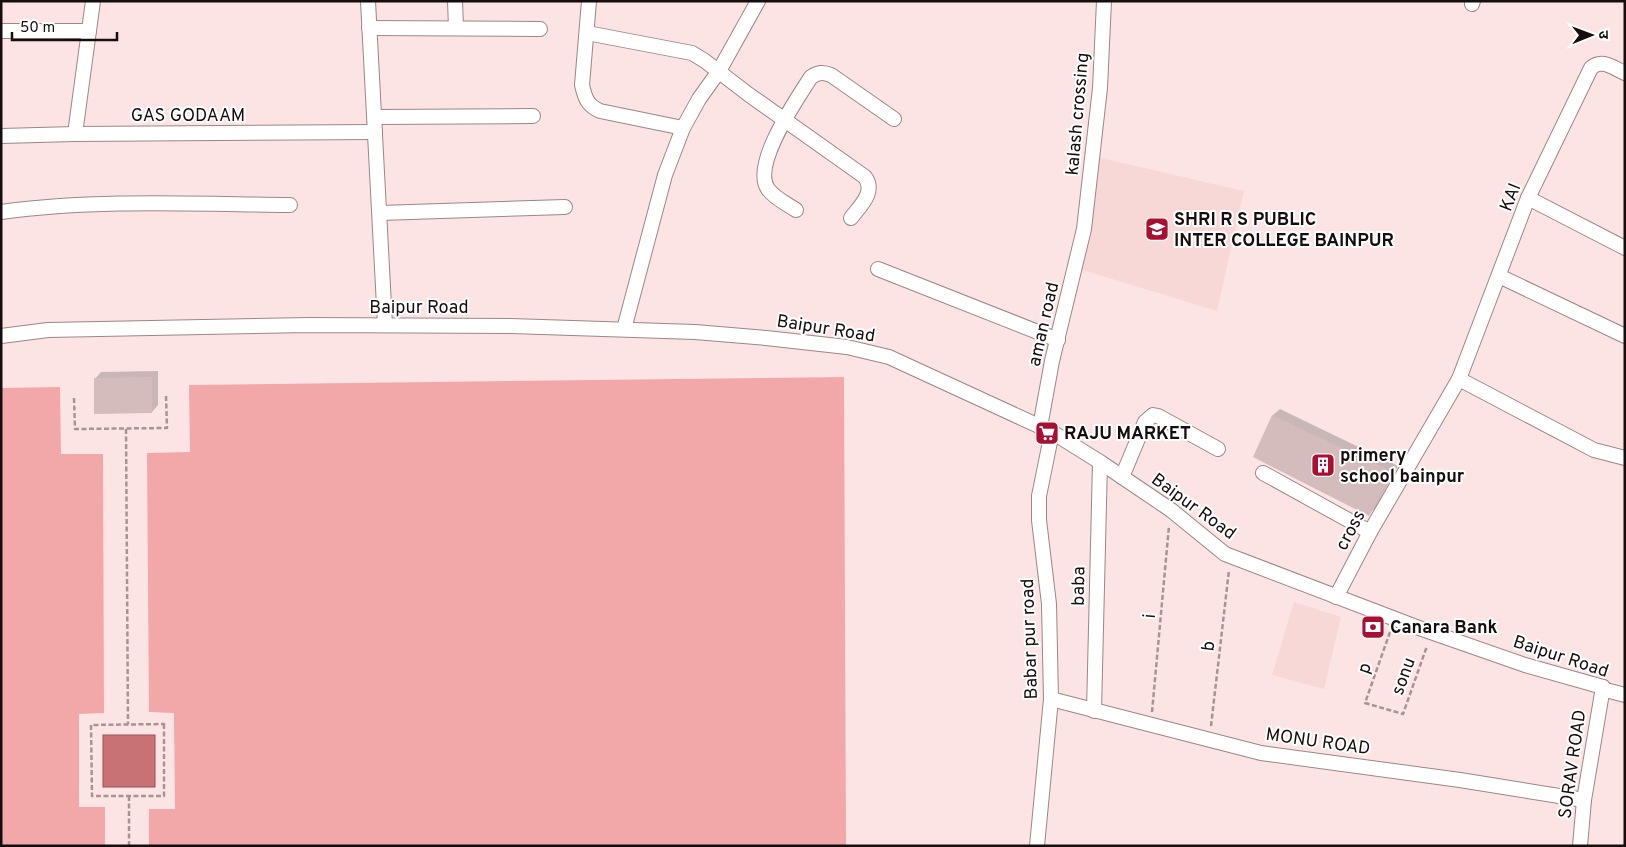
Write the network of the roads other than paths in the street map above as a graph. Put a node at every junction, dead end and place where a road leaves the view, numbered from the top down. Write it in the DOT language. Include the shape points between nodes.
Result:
graph roads {
  1 [pos="93,1"];
  2 [pos="368,1"];
  3 [pos="455,1"];
  4 [pos="589,1"];
  5 [pos="1104,1"];
  6 [pos="753,3"];
  7 [pos="369,28"];
  8 [pos="456,28"];
  9 [pos="540,29"];
  10 [pos="1,31"];
  11 [pos="89,32"];
  12 [pos="588,33"];
  13 [pos="719,71"];
  14 [pos="1625,73"];
  15 [pos="533,116"];
  16 [pos="375,117"];
  17 [pos="894,119"];
  18 [pos="784,120"];
  19 [pos="683,128"];
  20 [pos="375,132"];
  21 [pos="75,134"];
  22 [pos="1,136"];
  23 [pos="1528,198"];
  24 [pos="290,205"];
  25 [pos="565,207"];
  26 [pos="796,210"];
  27 [pos="1,212"];
  28 [pos="380,213"];
  29 [pos="851,218"];
  30 [pos="1084,229"];
  31 [pos="1625,248"];
  32 [pos="878,269"];
  33 [pos="1499,276"];
  34 [pos="385,325"];
  35 [pos="624,329"];
  36 [pos="1,332"];
  37 [pos="2,336"];
  38 [pos="1625,336"];
  39 [pos="1058,340"];
  40 [pos="1459,379"];
  41 [pos="1046,430"];
  42 [pos="1218,449"];
  43 [pos="1625,458"];
  44 [pos="1100,462"];
  45 [pos="1263,473"];
  46 [pos="1122,477"];
  47 [pos="1370,532"];
  48 [pos="1336,597"];
  49 [pos="1603,687"];
  50 [pos="1624,694"];
  51 [pos="1051,699"];
  52 [pos="1094,711"];
  53 [pos="1584,800"];
  54 [pos="1037,846"];
  55 [pos="1580,846"];
  1 -- 11 [label="street"];
  2 -- 7 [label="street"];
  3 -- 8 [label="street"];
  4 -- 12 [label="street"];
  5 -- 30 [label="street, kalash crossing" via="1100,88"];
  6 -- 13 [label="street"];
  7 -- 8 [label="street"];
  7 -- 16 [label="street"];
  8 -- 9 [label="street"];
  10 -- 11 [label="street"];
  11 -- 21 [label="street"];
  12 -- 13 [label="street" via="692,53"];
  12 -- 19 [label="street" via="582,85 591,106 600,111"];
  13 -- 18 [label="street"];
  13 -- 19 [label="street"];
  14 -- 23 [label="street, KAI" via="1602,63 1591,68"];
  15 -- 16 [label="street"];
  16 -- 20 [label="street"];
  17 -- 18 [label="street" via="823,72 811,77"];
  18 -- 26 [label="street" via="765,163 764,178 776,197"];
  18 -- 29 [label="street" via="865,177 870,189"];
  19 -- 35 [label="street" via="665,174"];
  20 -- 21 [label="street, GAS GODAAM"];
  20 -- 28 [label="street"];
  21 -- 22 [label="street, GAS GODAAM"];
  23 -- 31 [label="street"];
  23 -- 33 [label="street, KAI"];
  24 -- 27 [label="street" via="113,204"];
  25 -- 28 [label="street"];
  28 -- 34 [label="street"];
  30 -- 39 [label="street, aman road"];
  32 -- 39 [label="street"];
  33 -- 38 [label="street"];
  33 -- 40 [label="street, KAI"];
  34 -- 35 [label="street, Baipur Road"];
  34 -- 37 [label="street, Baipur Road" via="48,330"];
  35 -- 41 [label="street, Baipur Road" via="766,338 855,349 889,357"];
  36 -- 37 [label="street"];
  39 -- 41 [label="street, aman road" via="1052,362"];
  40 -- 43 [label="street" via="1594,450"];
  40 -- 47 [label="street, cross"];
  41 -- 44 [label="street, Baipur Road"];
  41 -- 51 [label="street, Babar pur road" via="1039,520 1049,604"];
  42 -- 46 [label="street" via="1153,416 1145,422"];
  44 -- 46 [label="street, Baipur Road"];
  44 -- 52 [label="street, baba"];
  45 -- 47 [label="street"];
  46 -- 48 [label="street, Baipur Road" via="1171,510 1225,554"];
  47 -- 48 [label="street, cross"];
  48 -- 49 [label="street, Baipur Road" via="1525,665"];
  49 -- 50 [label="street, Baipur Road"];
  49 -- 53 [label="street, SORAV ROAD"];
  51 -- 52 [label="street, MONU ROAD"];
  51 -- 54 [label="street, Babar pur road"];
  52 -- 53 [label="street, MONU ROAD" via="1261,753"];
  53 -- 55 [label="street, SORAV ROAD"];
}
